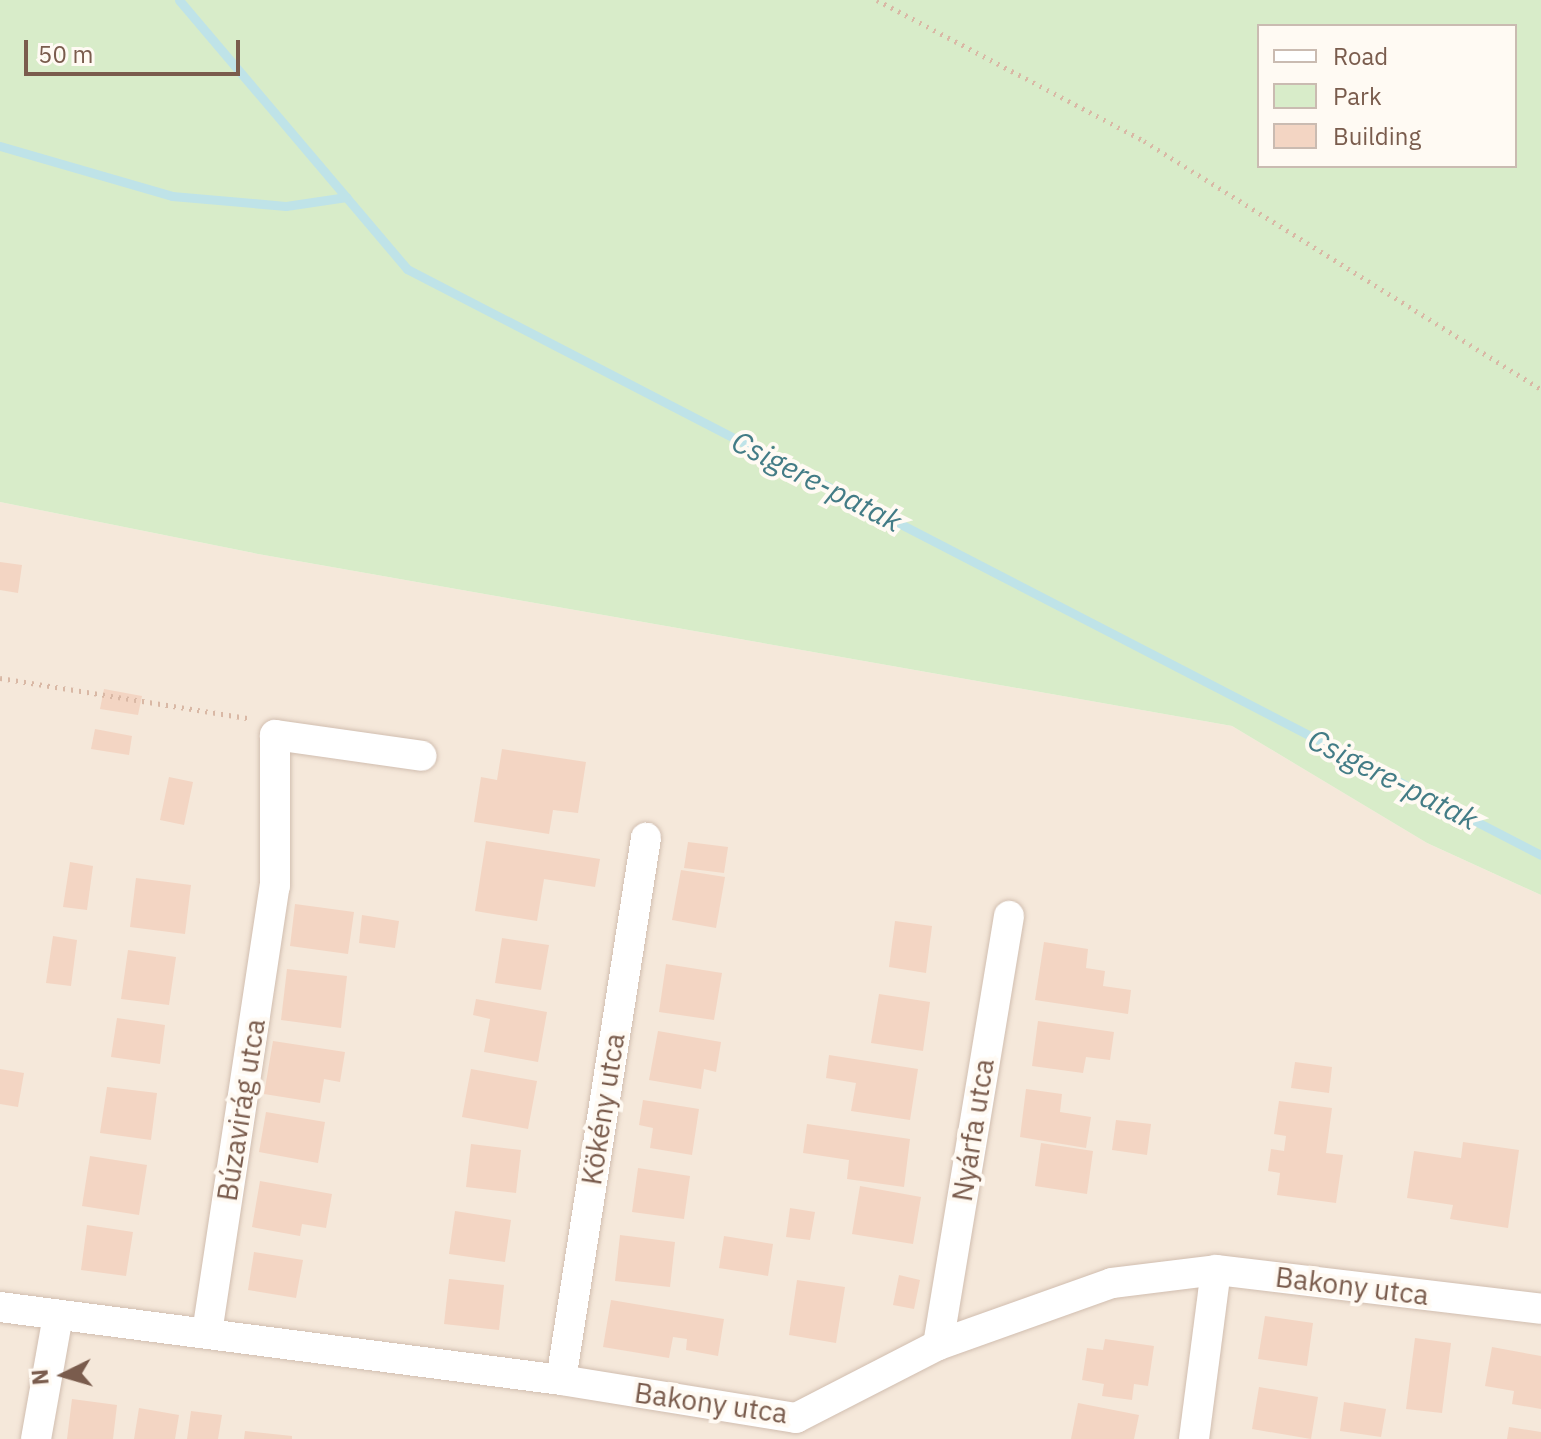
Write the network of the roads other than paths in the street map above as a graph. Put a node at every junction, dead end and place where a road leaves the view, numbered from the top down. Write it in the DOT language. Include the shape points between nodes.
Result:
graph roads {
  1 [pos="422,756"];
  2 [pos="646,838"];
  3 [pos="1009,916"];
  4 [pos="1216,1270"];
  5 [pos="0,1307"];
  6 [pos="1541,1309"];
  7 [pos="58,1315"];
  8 [pos="207,1333"];
  9 [pos="938,1345"];
  10 [pos="561,1380"];
  11 [pos="794,1428"];
  12 [pos="36,1439"];
  13 [pos="1194,1439"];
  1 -- 8 [label="street, Búzavirág utca" via="275,735 275,886"];
  2 -- 10 [label="street, Kökény utca"];
  3 -- 9 [label="street, Nyárfa utca"];
  4 -- 6 [label="street, Bakony utca"];
  4 -- 9 [label="street, Bakony utca" via="1112,1283"];
  4 -- 13 [label="street"];
  5 -- 7 [label="street, Bakony utca"];
  7 -- 8 [label="street, Bakony utca"];
  7 -- 12 [label="street"];
  8 -- 10 [label="street, Bakony utca"];
  9 -- 11 [label="street, Bakony utca"];
  10 -- 11 [label="street, Bakony utca"];
}
